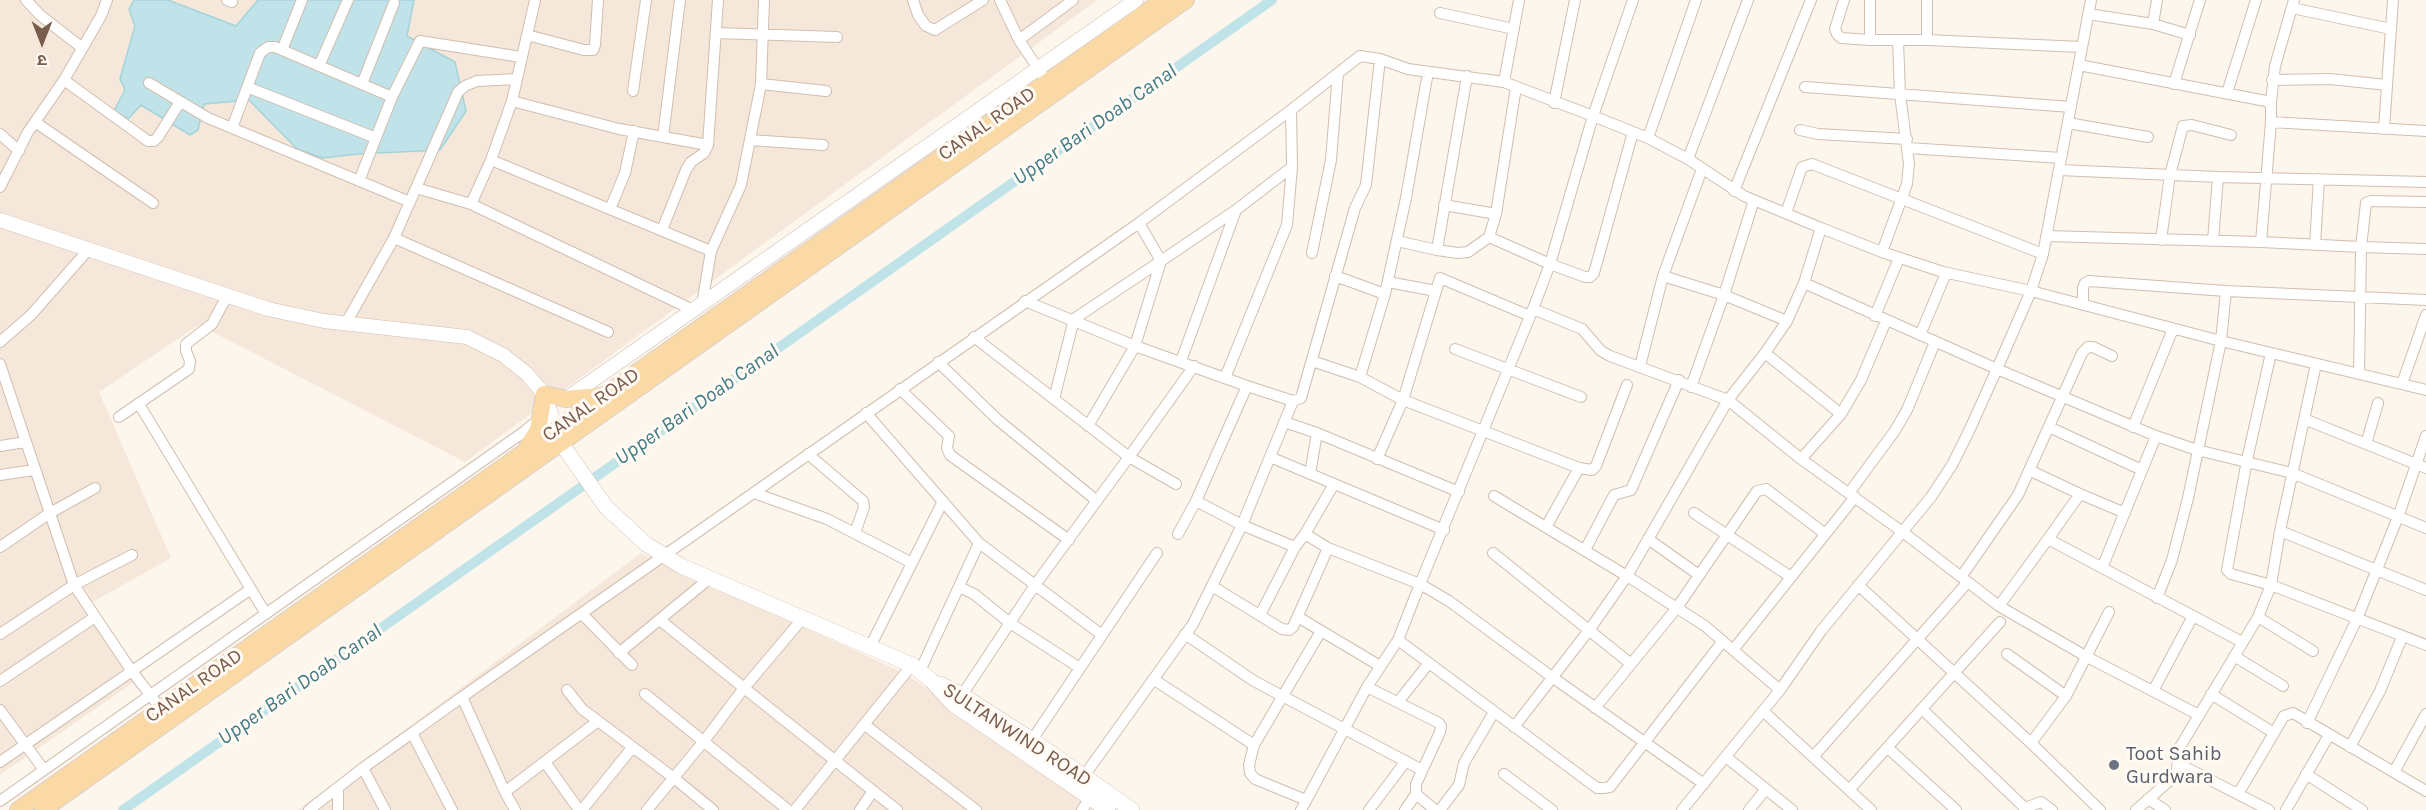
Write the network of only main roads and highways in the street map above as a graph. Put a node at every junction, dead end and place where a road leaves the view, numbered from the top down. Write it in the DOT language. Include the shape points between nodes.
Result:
graph roads {
  1 [pos="1163,0"];
  2 [pos="1186,0"];
  3 [pos="605,396"];
  4 [pos="559,436"];
  5 [pos="524,453"];
  6 [pos="921,672"];
  7 [pos="1086,804"];
  8 [pos="18,810"];
  9 [pos="43,810"];
  10 [pos="1108,810"];
  11 [pos="1132,810"];
  1 -- 3 [label="main road, CANAL ROAD" via="1042,75"];
  2 -- 4 [label="main road, CANAL ROAD"];
  3 -- 4 [label="main road, CANAL ROAD"];
  3 -- 5 [label="main road" via="566,399 544,394 538,430"];
  4 -- 5 [label="main road, CANAL ROAD"];
  4 -- 6 [label="main road, SULTANWIND ROAD" via="606,507 665,556"];
  4 -- 9 [label="main road, CANAL ROAD"];
  5 -- 8 [label="main road, CANAL ROAD"];
  6 -- 7 [label="main road" via="954,704"];
  6 -- 11 [label="main road, SULTANWIND ROAD" via="1032,740"];
  7 -- 10 [label="main road"];
}
